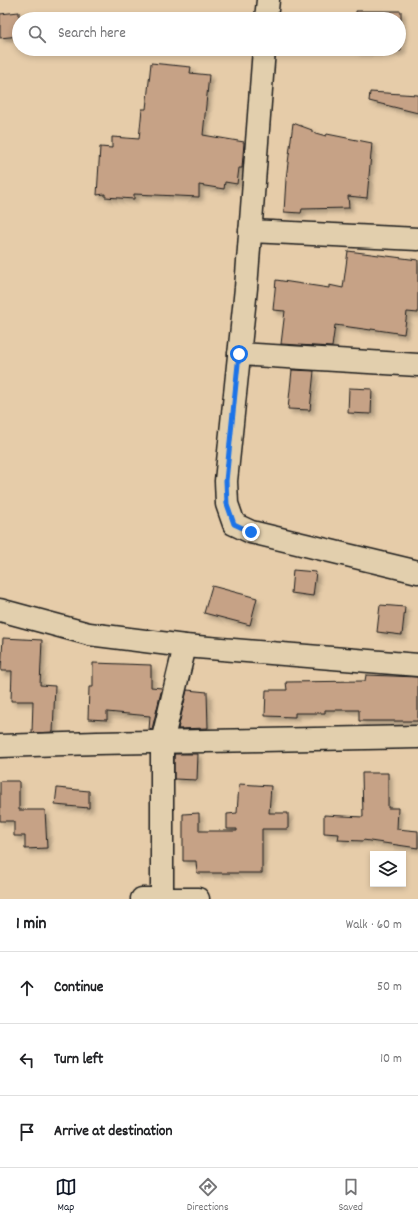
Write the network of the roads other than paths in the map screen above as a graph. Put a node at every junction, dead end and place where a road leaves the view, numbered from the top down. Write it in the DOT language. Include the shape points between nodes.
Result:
graph roads {
  1 [pos="268,0"];
  2 [pos="267,12"];
  3 [pos="263,56"];
  4 [pos="250,231"];
  5 [pos="418,239"];
  6 [pos="239,354"];
  7 [pos="418,365"];
  8 [pos="418,572"];
  9 [pos="0,610"];
  10 [pos="185,646"];
  11 [pos="418,665"];
  12 [pos="418,737"];
  13 [pos="162,742"];
  14 [pos="0,746"];
  15 [pos="142,899"];
  16 [pos="162,899"];
  17 [pos="198,899"];
  1 -- 2 [label="street"];
  3 -- 4 [label="street"];
  4 -- 5 [label="street"];
  4 -- 6 [label="street"];
  6 -- 7 [label="street"];
  6 -- 8 [label="street" via="226,481 227,504 234,524 251,532"];
  9 -- 10 [label="street" via="89,634"];
  10 -- 11 [label="street"];
  10 -- 13 [label="street"];
  12 -- 13 [label="street"];
  13 -- 14 [label="street"];
  13 -- 16 [label="street"];
  15 -- 16 [label="street"];
  16 -- 17 [label="street"];
}
